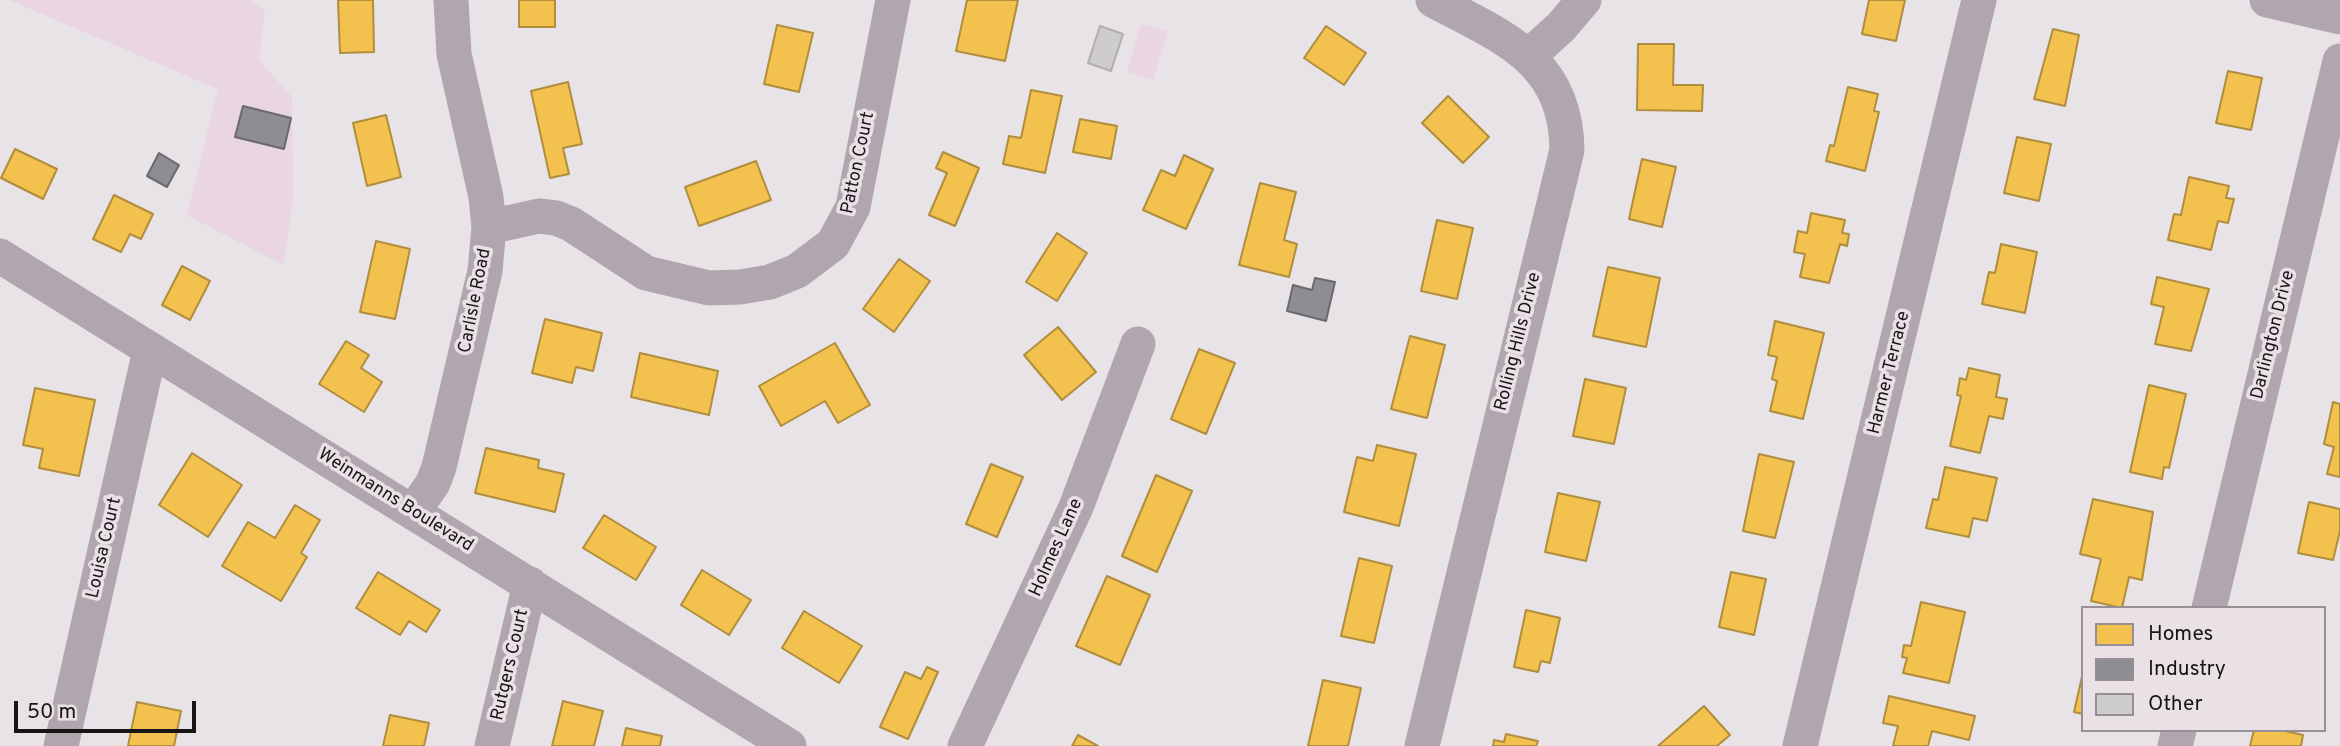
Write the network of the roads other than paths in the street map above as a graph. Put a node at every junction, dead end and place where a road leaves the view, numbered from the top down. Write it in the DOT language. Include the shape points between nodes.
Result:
graph roads {
  1 [pos="451,0"];
  2 [pos="893,0"];
  3 [pos="1433,0"];
  4 [pos="1584,0"];
  5 [pos="1979,0"];
  6 [pos="2267,0"];
  7 [pos="2340,17"];
  8 [pos="1530,55"];
  9 [pos="2340,61"];
  10 [pos="489,227"];
  11 [pos="0,256"];
  12 [pos="1138,344"];
  13 [pos="150,350"];
  14 [pos="413,512"];
  15 [pos="530,584"];
  16 [pos="2209,606"];
  17 [pos="61,746"];
  18 [pos="492,746"];
  19 [pos="789,746"];
  20 [pos="965,746"];
  21 [pos="1422,746"];
  22 [pos="1800,746"];
  1 -- 10 [label="street, Carlisle Road" via="454,54"];
  2 -- 10 [label="street, Patton Court" via="853,207 833,244 797,271 771,282 709,288 646,273 556,218 539,216"];
  3 -- 8 [label="street, Rolling Hills Drive"];
  4 -- 8 [label="street"];
  5 -- 22 [label="street, Harmer Terrace"];
  6 -- 7 [label="street"];
  8 -- 21 [label="street, Rolling Hills Drive" via="1560,101 1567,125 1567,150"];
  9 -- 16 [label="street, Darlington Drive"];
  10 -- 14 [label="street, Carlisle Road" via="485,271 439,467"];
  11 -- 13 [label="street, Weinmanns Boulevard"];
  12 -- 20 [label="street, Holmes Lane" via="1076,507"];
  13 -- 14 [label="street, Weinmanns Boulevard"];
  13 -- 17 [label="street, Louisa Court"];
  14 -- 15 [label="street, Weinmanns Boulevard"];
  15 -- 18 [label="street, Rutgers Court"];
  15 -- 19 [label="street, Weinmanns Boulevard"];
}
